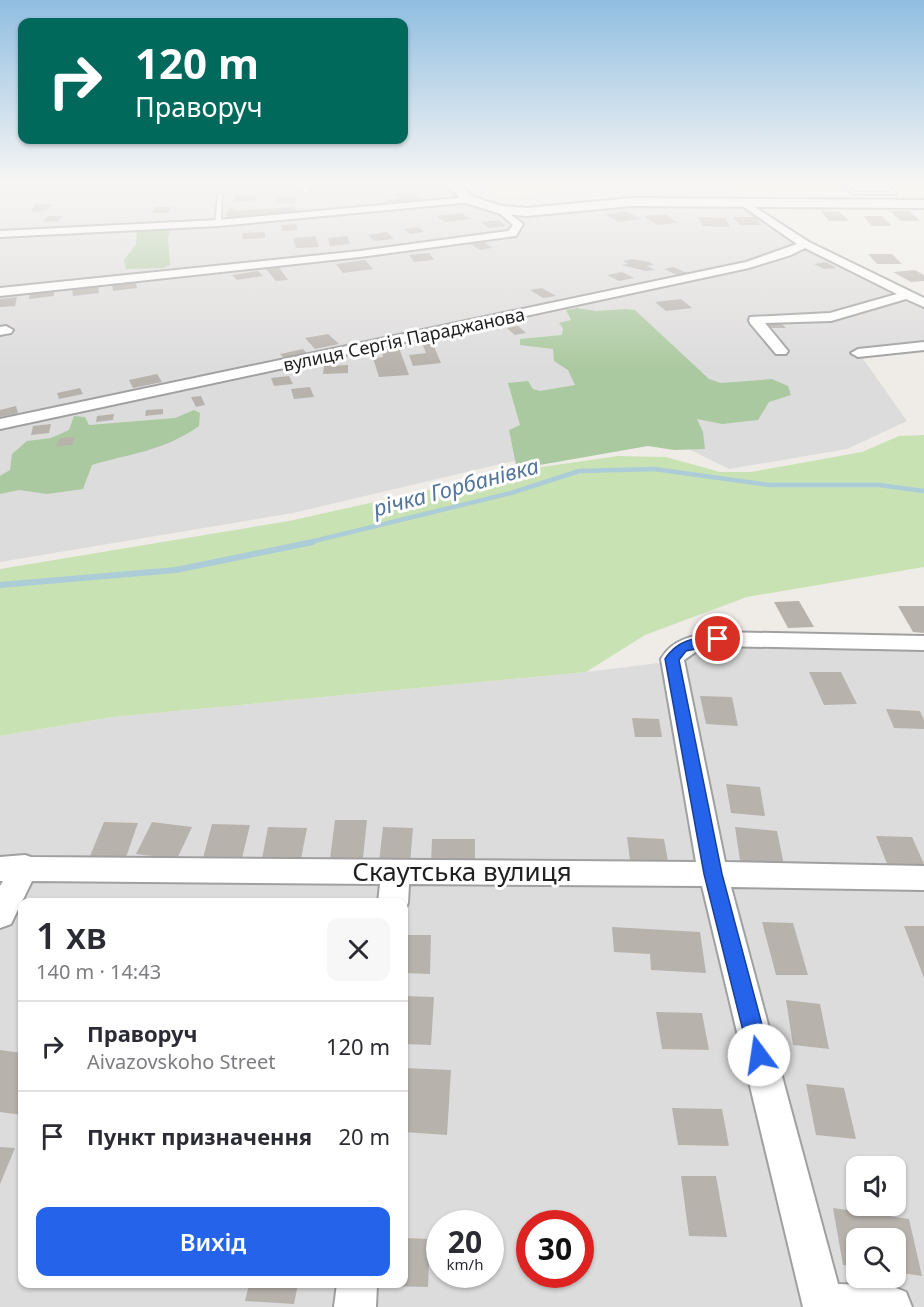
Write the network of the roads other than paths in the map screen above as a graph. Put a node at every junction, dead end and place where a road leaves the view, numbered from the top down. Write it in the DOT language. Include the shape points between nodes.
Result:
graph roads {
  1 [pos="428,245"];
  2 [pos="803,245"];
  3 [pos="807,245"];
  4 [pos="0,292"];
  5 [pos="907,295"];
  6 [pos="924,303"];
  7 [pos="924,346"];
  8 [pos="781,351"];
  9 [pos="858,353"];
  10 [pos="0,424"];
  11 [pos="924,643"];
  12 [pos="13,868"];
  13 [pos="395,872"];
  14 [pos="713,874"];
  15 [pos="924,878"];
  16 [pos="393,898"];
  17 [pos="0,915"];
  18 [pos="357,1288"];
  19 [pos="823,1306"];
  20 [pos="355,1307"];
  21 [pos="891,1307"];
  1 -- 4 [label="street"];
  2 -- 10 [label="street, вулиця Сергія Параджанова" via="749,265"];
  3 -- 5 [label="street"];
  5 -- 6 [label="street"];
  5 -- 8 [label="street" via="831,317 755,320"];
  7 -- 9 [label="street"];
  11 -- 14 [label="street" via="718,639 681,647 672,659"];
  12 -- 13 [label="street, Скаутська вулиця"];
  12 -- 17 [label="street"];
  13 -- 14 [label="street, Скаутська вулиця"];
  13 -- 16 [label="street"];
  14 -- 15 [label="street, Скаутська вулиця"];
  14 -- 19 [label="street"];
  18 -- 20 [label="street"];
  19 -- 21 [label="street"];
}
